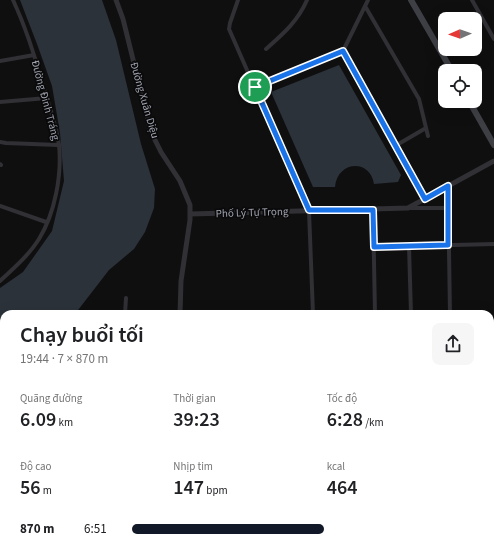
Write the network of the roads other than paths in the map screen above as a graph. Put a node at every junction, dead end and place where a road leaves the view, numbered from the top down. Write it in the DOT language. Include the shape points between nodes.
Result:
graph roads {
  1 [pos="13,0"];
  2 [pos="116,0"];
  3 [pos="238,0"];
  4 [pos="307,0"];
  5 [pos="368,0"];
  6 [pos="411,0"];
  7 [pos="472,0"];
  8 [pos="366,6"];
  9 [pos="494,39"];
  10 [pos="266,49"];
  11 [pos="343,51"];
  12 [pos="34,55"];
  13 [pos="0,62"];
  14 [pos="448,64"];
  15 [pos="255,87"];
  16 [pos="47,98"];
  17 [pos="0,102"];
  18 [pos="473,108"];
  19 [pos="426,128"];
  20 [pos="428,136"];
  21 [pos="0,142"];
  22 [pos="58,145"];
  23 [pos="494,145"];
  24 [pos="395,146"];
  25 [pos="494,161"];
  26 [pos="448,186"];
  27 [pos="425,199"];
  28 [pos="0,206"];
  29 [pos="408,208"];
  30 [pos="448,208"];
  31 [pos="309,210"];
  32 [pos="373,210"];
  33 [pos="190,214"];
  34 [pos="46,222"];
  35 [pos="494,244"];
  36 [pos="448,245"];
  37 [pos="410,246"];
  38 [pos="374,247"];
  39 [pos="0,282"];
  40 [pos="126,298"];
  41 [pos="125,310"];
  42 [pos="180,310"];
  43 [pos="313,310"];
  44 [pos="375,310"];
  45 [pos="411,310"];
  46 [pos="450,310"];
  1 -- 12 [label="street, Đường Đinh Tráng"];
  2 -- 33 [label="street, Đường Xuân Diệu" via="151,132 180,181 190,205"];
  3 -- 15 [label="street" via="229,29"];
  4 -- 10 [label="street" via="301,14 284,34"];
  5 -- 8 [label="street"];
  6 -- 14 [label="main road"];
  7 -- 9 [label="street"];
  8 -- 11 [label="street"];
  8 -- 19 [label="street" via="419,99"];
  11 -- 15 [label="street"];
  11 -- 24 [label="street"];
  12 -- 13 [label="street"];
  12 -- 16 [label="street, Đường Đinh Tráng"];
  15 -- 31 [label="street"];
  16 -- 17 [label="street"];
  16 -- 22 [label="street, Đường Đinh Tráng"];
  18 -- 23 [label="main road"];
  19 -- 20 [label="street"];
  19 -- 24 [label="street"];
  21 -- 22 [label="street"];
  22 -- 34 [label="street, Đường Đinh Tráng" via="59,174 54,204"];
  24 -- 27 [label="street"];
  25 -- 26 [label="street, Phố Lý Tự Trọng"];
  26 -- 27 [label="street, Phố Lý Tự Trọng"];
  26 -- 30 [label="street"];
  27 -- 29 [label="street, Phố Lý Tự Trọng"];
  28 -- 34 [label="street"];
  29 -- 30 [label="street"];
  29 -- 32 [label="street, Phố Lý Tự Trọng"];
  30 -- 36 [label="street"];
  31 -- 32 [label="street, Phố Lý Tự Trọng"];
  31 -- 33 [label="street, Phố Lý Tự Trọng"];
  31 -- 43 [label="street"];
  32 -- 38 [label="street"];
  33 -- 42 [label="street, Đường Xuân Diệu" via="181,281"];
  34 -- 39 [label="street, Đường Đinh Tráng" via="31,250"];
  35 -- 36 [label="street"];
  36 -- 37 [label="street"];
  36 -- 46 [label="street"];
  37 -- 38 [label="street"];
  37 -- 45 [label="street"];
  38 -- 44 [label="street"];
  40 -- 41 [label="street"];
}
